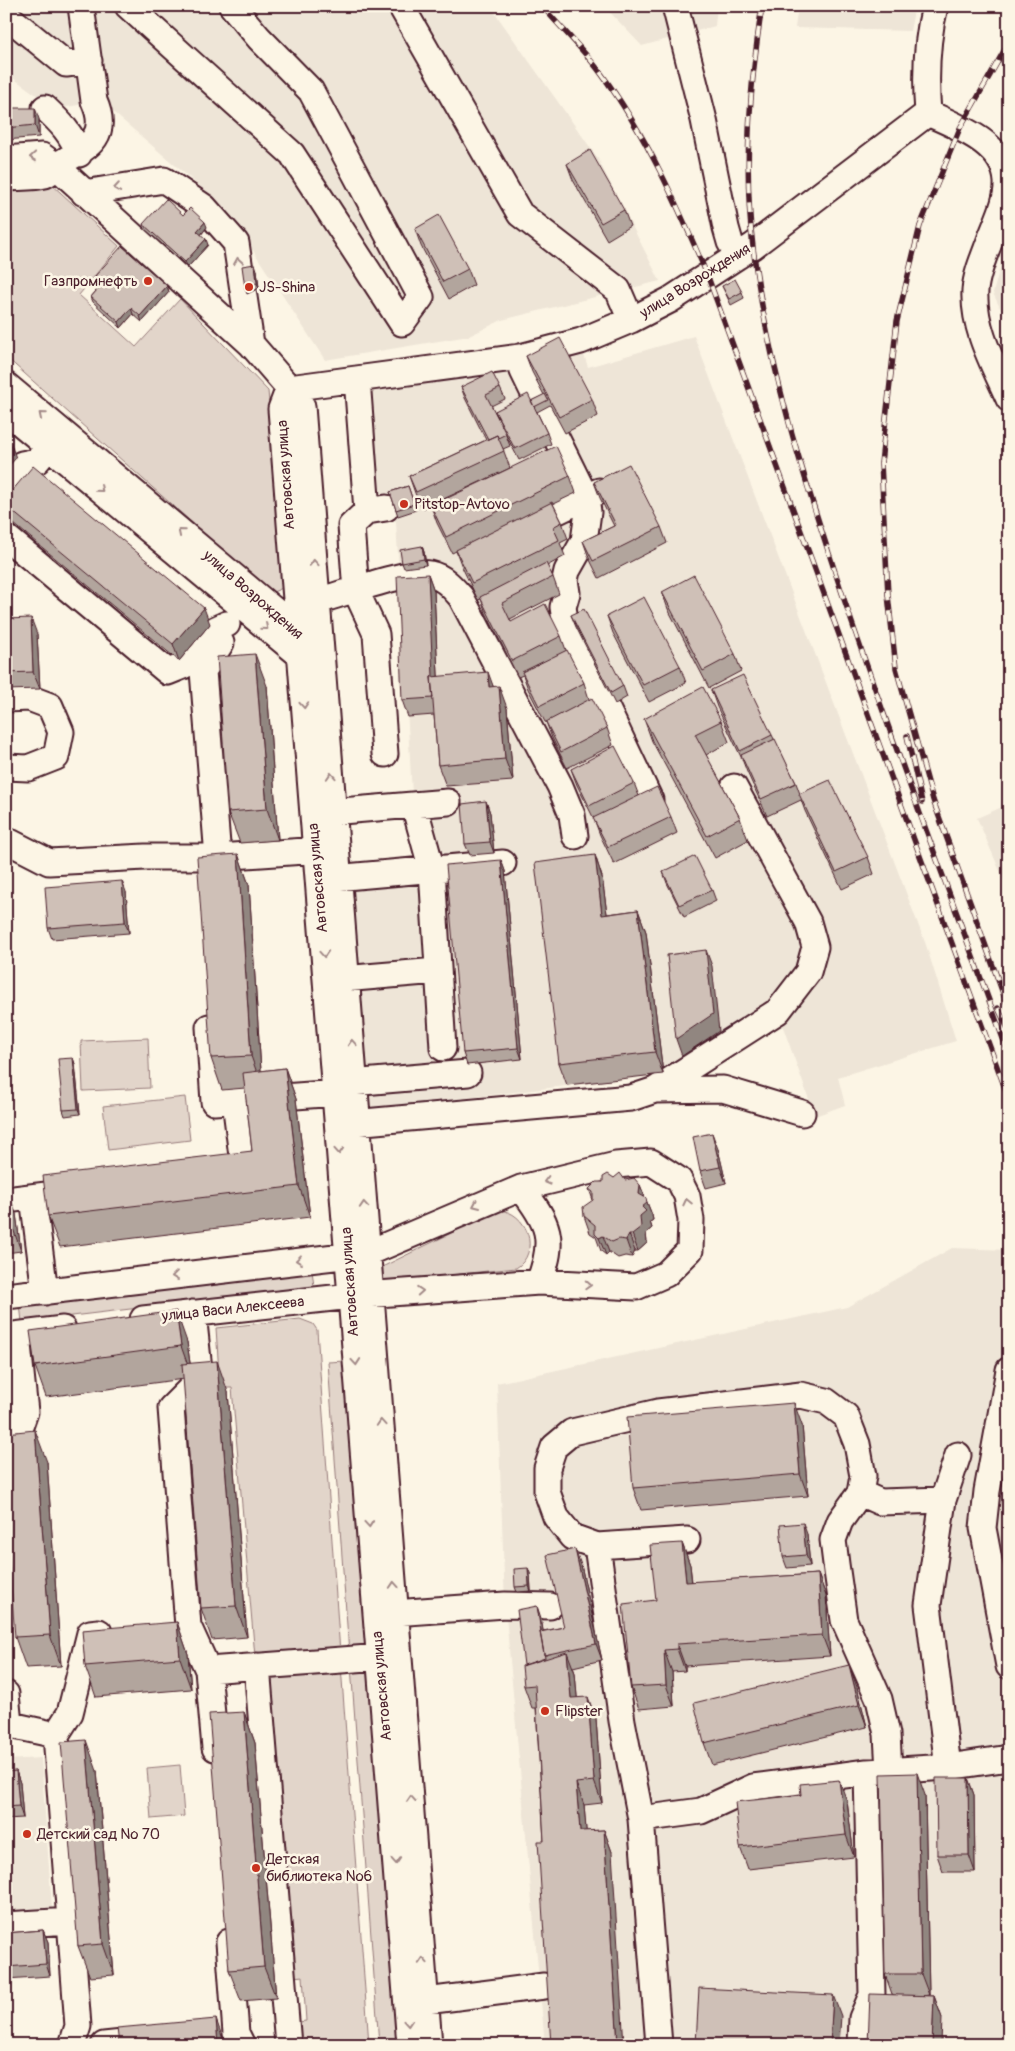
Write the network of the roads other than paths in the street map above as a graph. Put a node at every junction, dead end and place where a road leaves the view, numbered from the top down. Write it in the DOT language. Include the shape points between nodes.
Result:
graph roads {
  1 [pos="81,6"];
  2 [pos="128,6"];
  3 [pos="232,6"];
  4 [pos="401,6"];
  5 [pos="675,6"];
  6 [pos="935,6"];
  7 [pos="6,15"];
  8 [pos="89,61"];
  9 [pos="45,108"];
  10 [pos="928,113"];
  11 [pos="79,154"];
  12 [pos="1005,157"];
  13 [pos="6,159"];
  14 [pos="56,166"];
  15 [pos="6,178"];
  16 [pos="84,193"];
  17 [pos="738,256"];
  18 [pos="631,320"];
  19 [pos="251,344"];
  20 [pos="520,358"];
  21 [pos="357,379"];
  22 [pos="6,385"];
  23 [pos="289,388"];
  24 [pos="1009,399"];
  25 [pos="6,411"];
  26 [pos="49,446"];
  27 [pos="6,482"];
  28 [pos="618,482"];
  29 [pos="586,498"];
  30 [pos="6,507"];
  31 [pos="507,536"];
  32 [pos="6,537"];
  33 [pos="567,571"];
  34 [pos="542,576"];
  35 [pos="356,591"];
  36 [pos="317,601"];
  37 [pos="234,615"];
  38 [pos="299,631"];
  39 [pos="311,660"];
  40 [pos="6,699"];
  41 [pos="385,754"];
  42 [pos="6,767"];
  43 [pos="734,787"];
  44 [pos="448,802"];
  45 [pos="414,805"];
  46 [pos="323,813"];
  47 [pos="609,821"];
  48 [pos="575,836"];
  49 [pos="6,840"];
  50 [pos="326,849"];
  51 [pos="503,863"];
  52 [pos="205,864"];
  53 [pos="432,870"];
  54 [pos="328,879"];
  55 [pos="437,971"];
  56 [pos="336,980"];
  57 [pos="208,1004"];
  58 [pos="443,1048"];
  59 [pos="468,1073"];
  60 [pos="345,1088"];
  61 [pos="655,1090"];
  62 [pos="236,1101"];
  63 [pos="802,1112"];
  64 [pos="348,1124"];
  65 [pos="209,1176"];
  66 [pos="521,1188"];
  67 [pos="99,1189"];
  68 [pos="34,1197"];
  69 [pos="6,1200"];
  70 [pos="358,1254"];
  71 [pos="539,1282"];
  72 [pos="45,1292"];
  73 [pos="361,1295"];
  74 [pos="6,1296"];
  75 [pos="193,1313"];
  76 [pos="124,1322"];
  77 [pos="86,1326"];
  78 [pos="12,1335"];
  79 [pos="1009,1370"];
  80 [pos="16,1413"];
  81 [pos="6,1454"];
  82 [pos="958,1455"];
  83 [pos="860,1493"];
  84 [pos="943,1500"];
  85 [pos="686,1540"];
  86 [pos="597,1546"];
  87 [pos="550,1606"];
  88 [pos="386,1613"];
  89 [pos="119,1631"];
  90 [pos="390,1656"];
  91 [pos="257,1666"];
  92 [pos="1009,1666"];
  93 [pos="208,1670"];
  94 [pos="6,1694"];
  95 [pos="8,1724"];
  96 [pos="56,1734"];
  97 [pos="1009,1758"];
  98 [pos="948,1767"];
  99 [pos="217,1769"];
  100 [pos="878,1771"];
  101 [pos="641,1819"];
  102 [pos="70,1921"];
  103 [pos="228,1922"];
  104 [pos="6,1925"];
  105 [pos="544,1986"];
  106 [pos="426,2001"];
  107 [pos="232,2037"];
  108 [pos="170,2039"];
  109 [pos="72,2045"];
  110 [pos="104,2045"];
  111 [pos="288,2045"];
  112 [pos="410,2045"];
  113 [pos="429,2045"];
  114 [pos="659,2045"];
  115 [pos="860,2045"];
  1 -- 8 [label="street"];
  2 -- 3 [label="street" via="292,154 402,323 421,298 325,117 311,91"];
  4 -- 18 [label="street" via="520,214 618,290"];
  5 -- 17 [label="street" via="704,120 726,228"];
  6 -- 10 [label="street" via="927,53"];
  7 -- 8 [label="street" via="66,64"];
  8 -- 11 [label="street" via="100,128 94,141"];
  9 -- 11 [label="street" via="64,125"];
  10 -- 12 [label="street"];
  10 -- 17 [label="street, улица Возрождения"];
  11 -- 14 [label="street"];
  12 -- 24 [label="street" via="1005,199 975,290 976,310 988,352"];
  14 -- 13 [label="street, one-way" via="42,156"];
  14 -- 15 [label="street" via="47,174"];
  14 -- 16 [label="street"];
  16 -- 19 [label="street"];
  19 -- 16 [label="street, one-way" via="236,243 204,207 164,180"];
  17 -- 18 [label="street, улица Возрождения" via="670,300"];
  18 -- 20 [label="street, улица Возрождения" via="581,341"];
  19 -- 23 [label="street"];
  20 -- 21 [label="street, улица Возрождения"];
  20 -- 29 [label="street" via="541,407 554,456"];
  21 -- 23 [label="street, улица Возрождения"];
  21 -- 35 [label="street" via="377,510 351,526"];
  26 -- 22 [label="street, улица Возрождения, one-way"];
  36 -- 23 [label="street, Автовская улица, one-way" via="302,406"];
  23 -- 38 [label="street, Автовская улица" via="281,409"];
  25 -- 26 [label="street, улица Возрождения"];
  26 -- 27 [label="street" via="22,464"];
  26 -- 30 [label="street" via="33,466 31,477"];
  26 -- 37 [label="street, улица Возрождения, one-way"];
  38 -- 26 [label="street, улица Возрождения, one-way"];
  28 -- 29 [label="street"];
  29 -- 31 [label="street"];
  29 -- 33 [label="street" via="588,512 584,541"];
  32 -- 37 [label="street" via="168,672 183,666 216,629"];
  33 -- 34 [label="street"];
  33 -- 47 [label="street" via="567,593 553,611 565,620 572,660 617,752 650,800"];
  35 -- 36 [label="street"];
  35 -- 41 [label="street" via="376,634"];
  35 -- 48 [label="street" via="405,576 430,574 447,581 461,597 560,786 572,815"];
  36 -- 39 [label="street, Автовская улица"];
  37 -- 39 [label="street, улица Возрождения, one-way"];
  37 -- 52 [label="street" via="226,638 202,671"];
  38 -- 39 [label="street, Автовская улица"];
  39 -- 46 [label="street, Автовская улица"];
  40 -- 42 [label="street" via="53,702 61,732 56,757 28,768"];
  43 -- 61 [label="street" via="808,922 815,947 808,972 778,1011"];
  44 -- 45 [label="street"];
  45 -- 46 [label="street"];
  45 -- 53 [label="street"];
  46 -- 50 [label="street, Автовская улица"];
  49 -- 52 [label="street" via="48,862 145,857"];
  50 -- 52 [label="street"];
  50 -- 54 [label="street, Автовская улица"];
  51 -- 53 [label="street"];
  53 -- 54 [label="street"];
  53 -- 55 [label="street"];
  54 -- 56 [label="street, Автовская улица"];
  55 -- 56 [label="street"];
  55 -- 58 [label="street"];
  56 -- 60 [label="street, Автовская улица"];
  57 -- 62 [label="street" via="214,1102"];
  59 -- 60 [label="street"];
  60 -- 62 [label="street"];
  60 -- 64 [label="street, Автовская улица"];
  61 -- 63 [label="street" via="724,1089"];
  61 -- 64 [label="street" via="631,1098"];
  62 -- 65 [label="street" via="244,1172"];
  64 -- 70 [label="street, Автовская улица"];
  66 -- 70 [label="street, улица Васи Алексеева, one-way"];
  66 -- 71 [label="street" via="538,1210 549,1236 548,1259"];
  71 -- 66 [label="street, улица Васи Алексеева, one-way" via="636,1287 666,1274 690,1250 691,1220 687,1196 679,1180 650,1162 616,1165"];
  67 -- 68 [label="street"];
  68 -- 69 [label="street"];
  68 -- 72 [label="street"];
  70 -- 72 [label="street, one-way"];
  70 -- 73 [label="street, Автовская улица"];
  73 -- 71 [label="street, улица Васи Алексеева, one-way"];
  72 -- 74 [label="street"];
  73 -- 75 [label="street, улица Васи Алексеева"];
  73 -- 88 [label="street, Автовская улица"];
  75 -- 76 [label="street, улица Васи Алексеева"];
  75 -- 93 [label="street" via="200,1379 171,1408 178,1626"];
  77 -- 78 [label="street"];
  78 -- 80 [label="street"];
  79 -- 92 [label="street" via="983,1528"];
  80 -- 81 [label="street" via="15,1440"];
  82 -- 84 [label="street"];
  83 -- 84 [label="street" via="880,1502"];
  83 -- 86 [label="street" via="863,1476 857,1444 846,1416 826,1400 801,1395 658,1412 572,1432 554,1447 546,1468 547,1492 556,1517 572,1537"];
  83 -- 100 [label="street" via="840,1520 833,1540 844,1620 879,1699 887,1734"];
  84 -- 98 [label="street" via="928,1605"];
  85 -- 86 [label="street"];
  86 -- 101 [label="street" via="622,1721"];
  87 -- 88 [label="street" via="483,1601"];
  88 -- 90 [label="street, Автовская улица"];
  89 -- 96 [label="street" via="90,1633 70,1713"];
  90 -- 91 [label="street"];
  106 -- 90 [label="street, Автовская улица, one-way"];
  90 -- 112 [label="street, Автовская улица, one-way"];
  91 -- 93 [label="street"];
  91 -- 111 [label="street"];
  93 -- 99 [label="street"];
  94 -- 95 [label="street"];
  95 -- 96 [label="street"];
  96 -- 102 [label="street"];
  97 -- 98 [label="street"];
  98 -- 100 [label="street"];
  100 -- 101 [label="street" via="753,1787 701,1812"];
  100 -- 115 [label="street" via="872,1996 862,2018"];
  101 -- 114 [label="street"];
  102 -- 104 [label="street"];
  102 -- 109 [label="street" via="78,2026"];
  103 -- 107 [label="street"];
  105 -- 106 [label="street"];
  106 -- 113 [label="street, Автовская улица"];
  108 -- 110 [label="street"];
}
